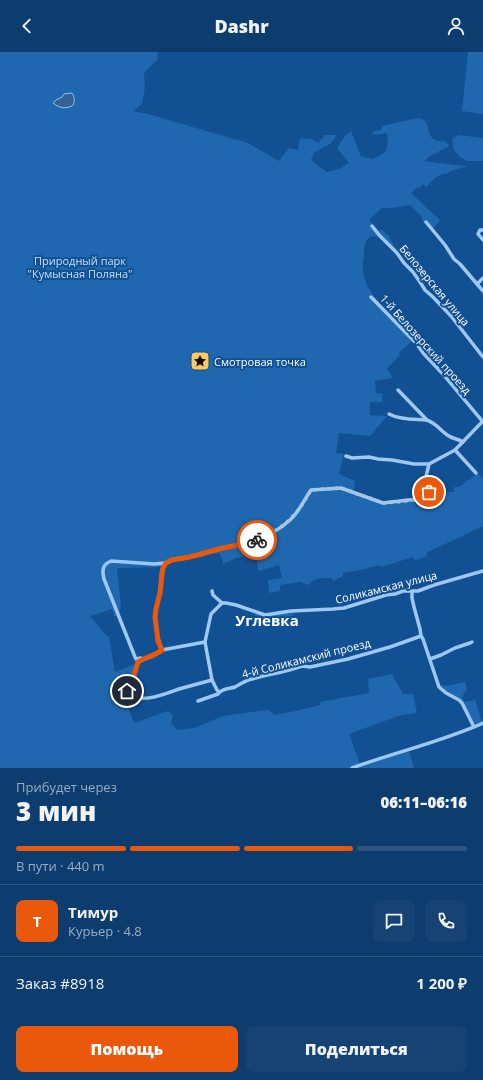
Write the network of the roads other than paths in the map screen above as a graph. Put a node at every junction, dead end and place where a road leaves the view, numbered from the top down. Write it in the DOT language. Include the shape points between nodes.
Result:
graph roads {
  1 [pos="426,222"];
  2 [pos="372,226"];
  3 [pos="483,230"];
  4 [pos="483,240"];
  5 [pos="483,278"];
  6 [pos="477,284"];
  7 [pos="483,291"];
  8 [pos="371,297"];
  9 [pos="483,357"];
  10 [pos="398,390"];
  11 [pos="389,414"];
  12 [pos="427,420"];
  13 [pos="483,421"];
  14 [pos="463,442"];
  15 [pos="455,450"];
  16 [pos="346,456"];
  17 [pos="429,464"];
  18 [pos="476,473"];
  19 [pos="424,488"];
  20 [pos="436,497"];
  21 [pos="166,563"];
  22 [pos="483,570"];
  23 [pos="212,591"];
  24 [pos="412,592"];
  25 [pos="222,603"];
  26 [pos="421,636"];
  27 [pos="205,642"];
  28 [pos="472,642"];
  29 [pos="162,650"];
  30 [pos="430,659"];
  31 [pos="141,660"];
  32 [pos="212,680"];
  33 [pos="219,692"];
  34 [pos="198,701"];
  35 [pos="483,723"];
  36 [pos="474,727"];
  37 [pos="352,768"];
  1 -- 6 [label="street"];
  2 -- 9 [label="street, Белозерская улица" via="413,272 425,290 451,316"];
  3 -- 4 [label="street" via="478,234"];
  5 -- 6 [label="street"];
  6 -- 7 [label="street"];
  8 -- 13 [label="street, 1-й Белозерский проезд" via="415,342"];
  10 -- 12 [label="street"];
  11 -- 12 [label="street" via="394,417"];
  12 -- 14 [label="street" via="436,424 449,437"];
  13 -- 14 [label="street"];
  14 -- 15 [label="street"];
  15 -- 17 [label="street"];
  15 -- 18 [label="street"];
  16 -- 17 [label="street"];
  17 -- 19 [label="street"];
  19 -- 20 [label="street"];
  19 -- 21 [label="street" via="417,500 383,503 341,488 311,490 290,520 276,531 253,542"];
  21 -- 29 [label="street" via="155,617 158,641"];
  21 -- 31 [label="street" via="112,561 102,569 135,657"];
  22 -- 24 [label="street, Соликамская улица"];
  23 -- 25 [label="street"];
  24 -- 25 [label="street, Соликамская улица" via="403,591 344,608 266,614"];
  24 -- 26 [label="street"];
  25 -- 27 [label="street" via="211,614"];
  26 -- 30 [label="street"];
  26 -- 33 [label="street, 4-й Соликамский проезд" via="348,659 310,667 302,666 253,678"];
  27 -- 29 [label="street"];
  27 -- 32 [label="street"];
  28 -- 30 [label="street"];
  29 -- 31 [label="street"];
  30 -- 36 [label="street" via="439,687 462,703"];
  31 -- 32 [label="street" via="127,691 133,697 158,697"];
  32 -- 33 [label="street"];
  33 -- 34 [label="street, 4-й Соликамский проезд"];
  35 -- 36 [label="street"];
  36 -- 37 [label="street"];
}
